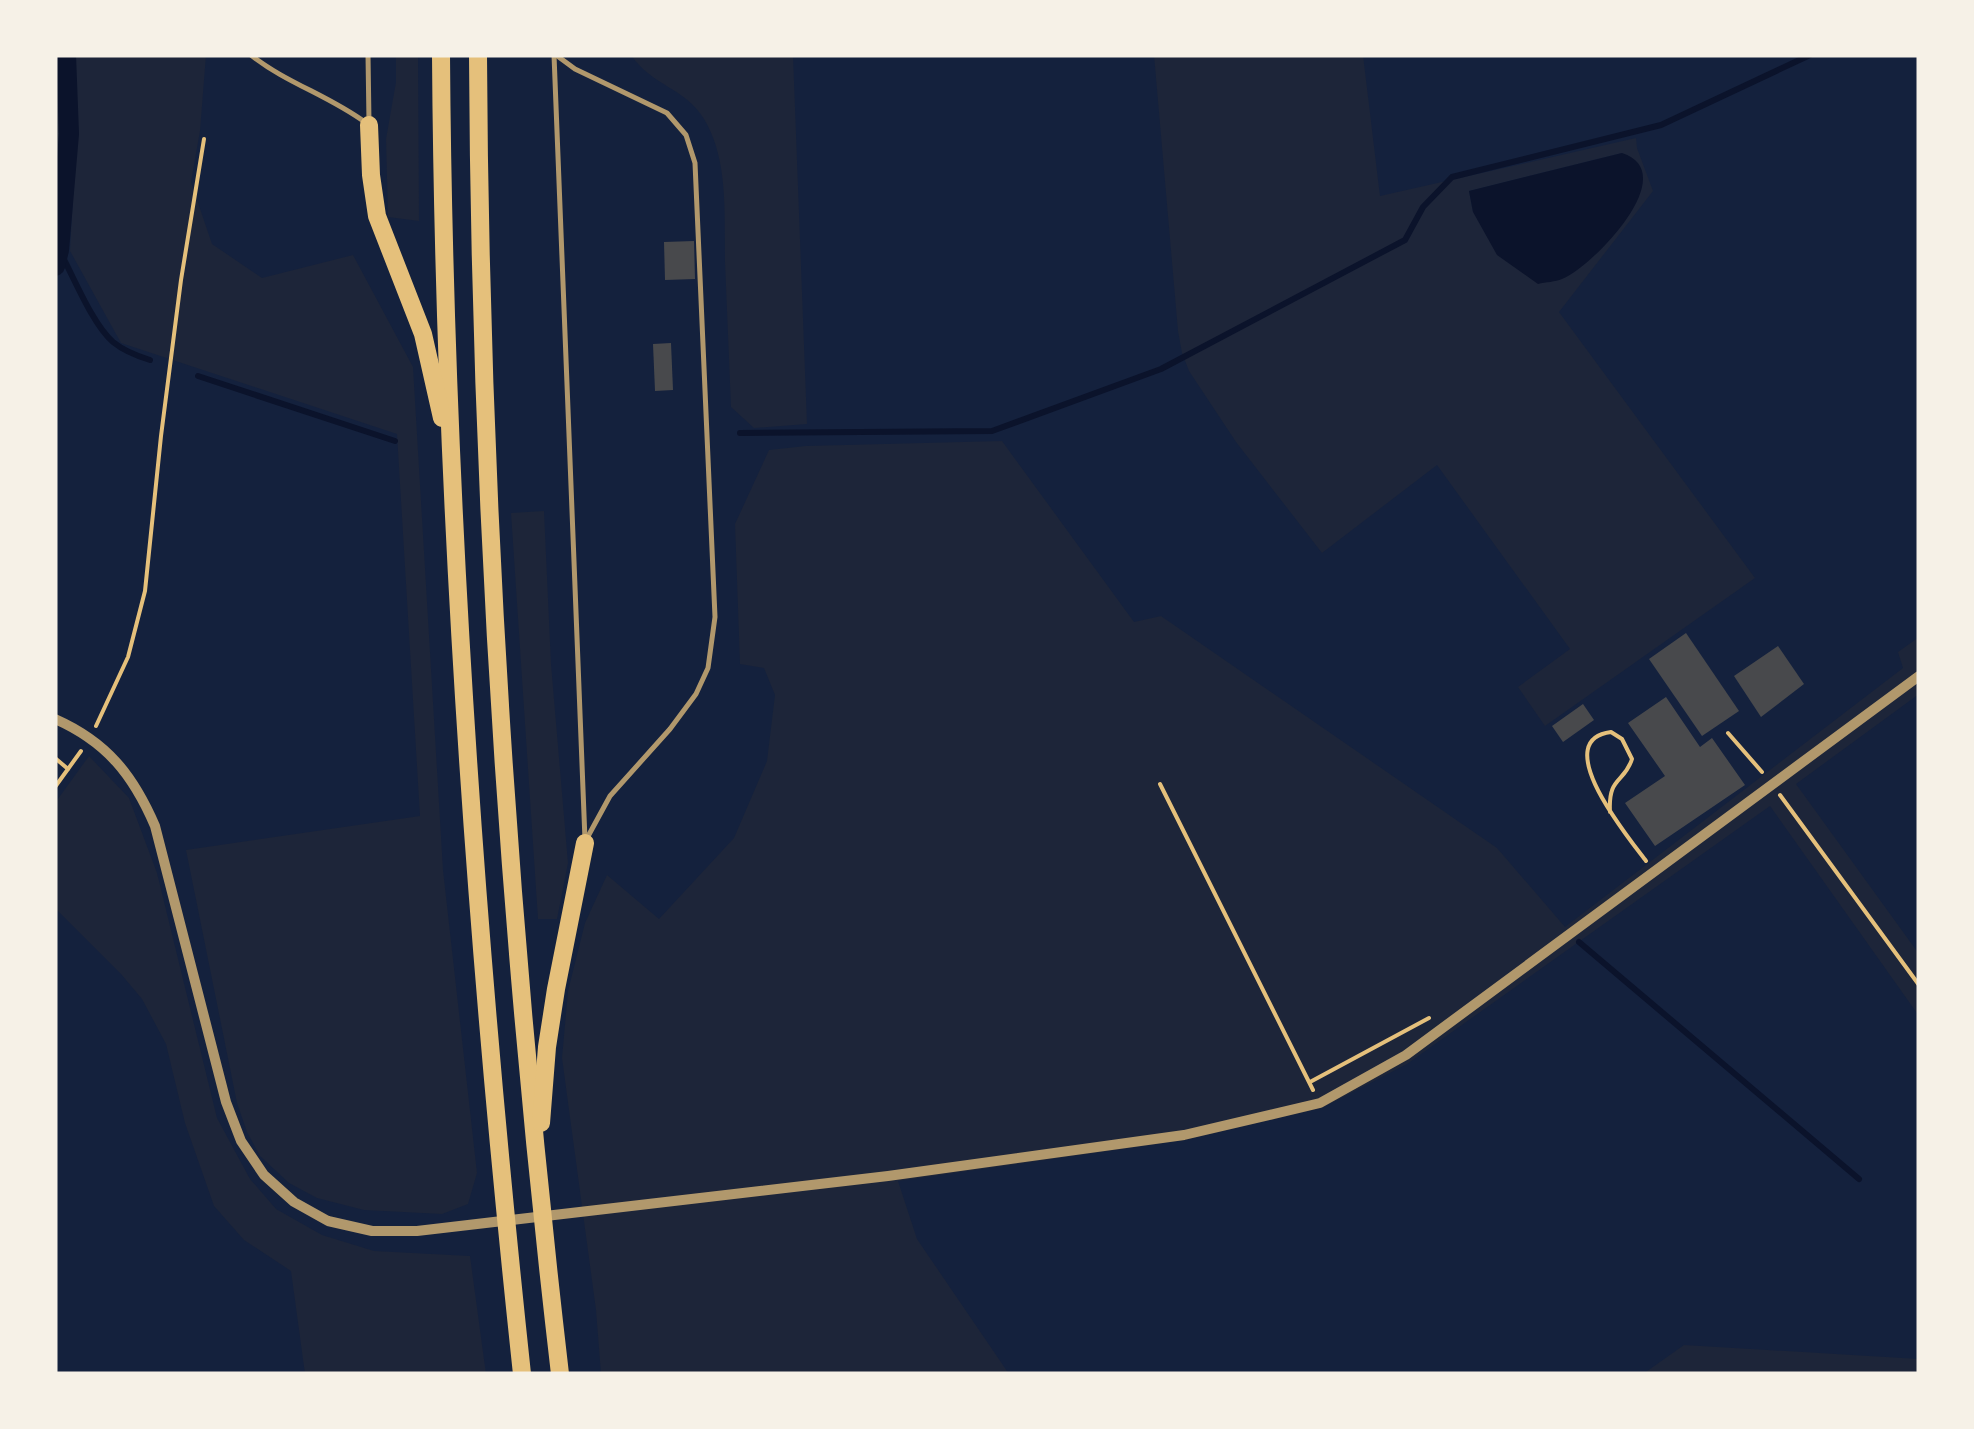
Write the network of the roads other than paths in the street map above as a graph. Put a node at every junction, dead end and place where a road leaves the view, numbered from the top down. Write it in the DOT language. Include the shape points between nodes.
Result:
graph roads {
  1 [pos="251,55"];
  2 [pos="368,55"];
  3 [pos="442,55"];
  4 [pos="478,55"];
  5 [pos="555,55"];
  6 [pos="369,124"];
  7 [pos="451,456"];
  8 [pos="1919,676"];
  9 [pos="55,718"];
  10 [pos="585,843"];
  11 [pos="537,1178"];
  12 [pos="522,1374"];
  13 [pos="560,1374"];
  1 -- 6 [label="lane"];
  2 -- 6 [label="lane"];
  3 -- 7 [label="highway"];
  4 -- 11 [label="highway" via="488,476"];
  5 -- 10 [label="lane"];
  5 -- 10 [label="lane" via="667,114 686,135 695,162 715,617 708,668 696,694 610,796"];
  6 -- 7 [label="highway" via="378,216 423,334"];
  7 -- 12 [label="highway" via="470,811"];
  8 -- 9 [label="street" via="1404,1057 1320,1103 1184,1135 418,1232 328,1221 264,1175 226,1102 155,826 140,792 90,737"];
  10 -- 11 [label="highway" via="547,1047"];
  11 -- 13 [label="highway"];
}
